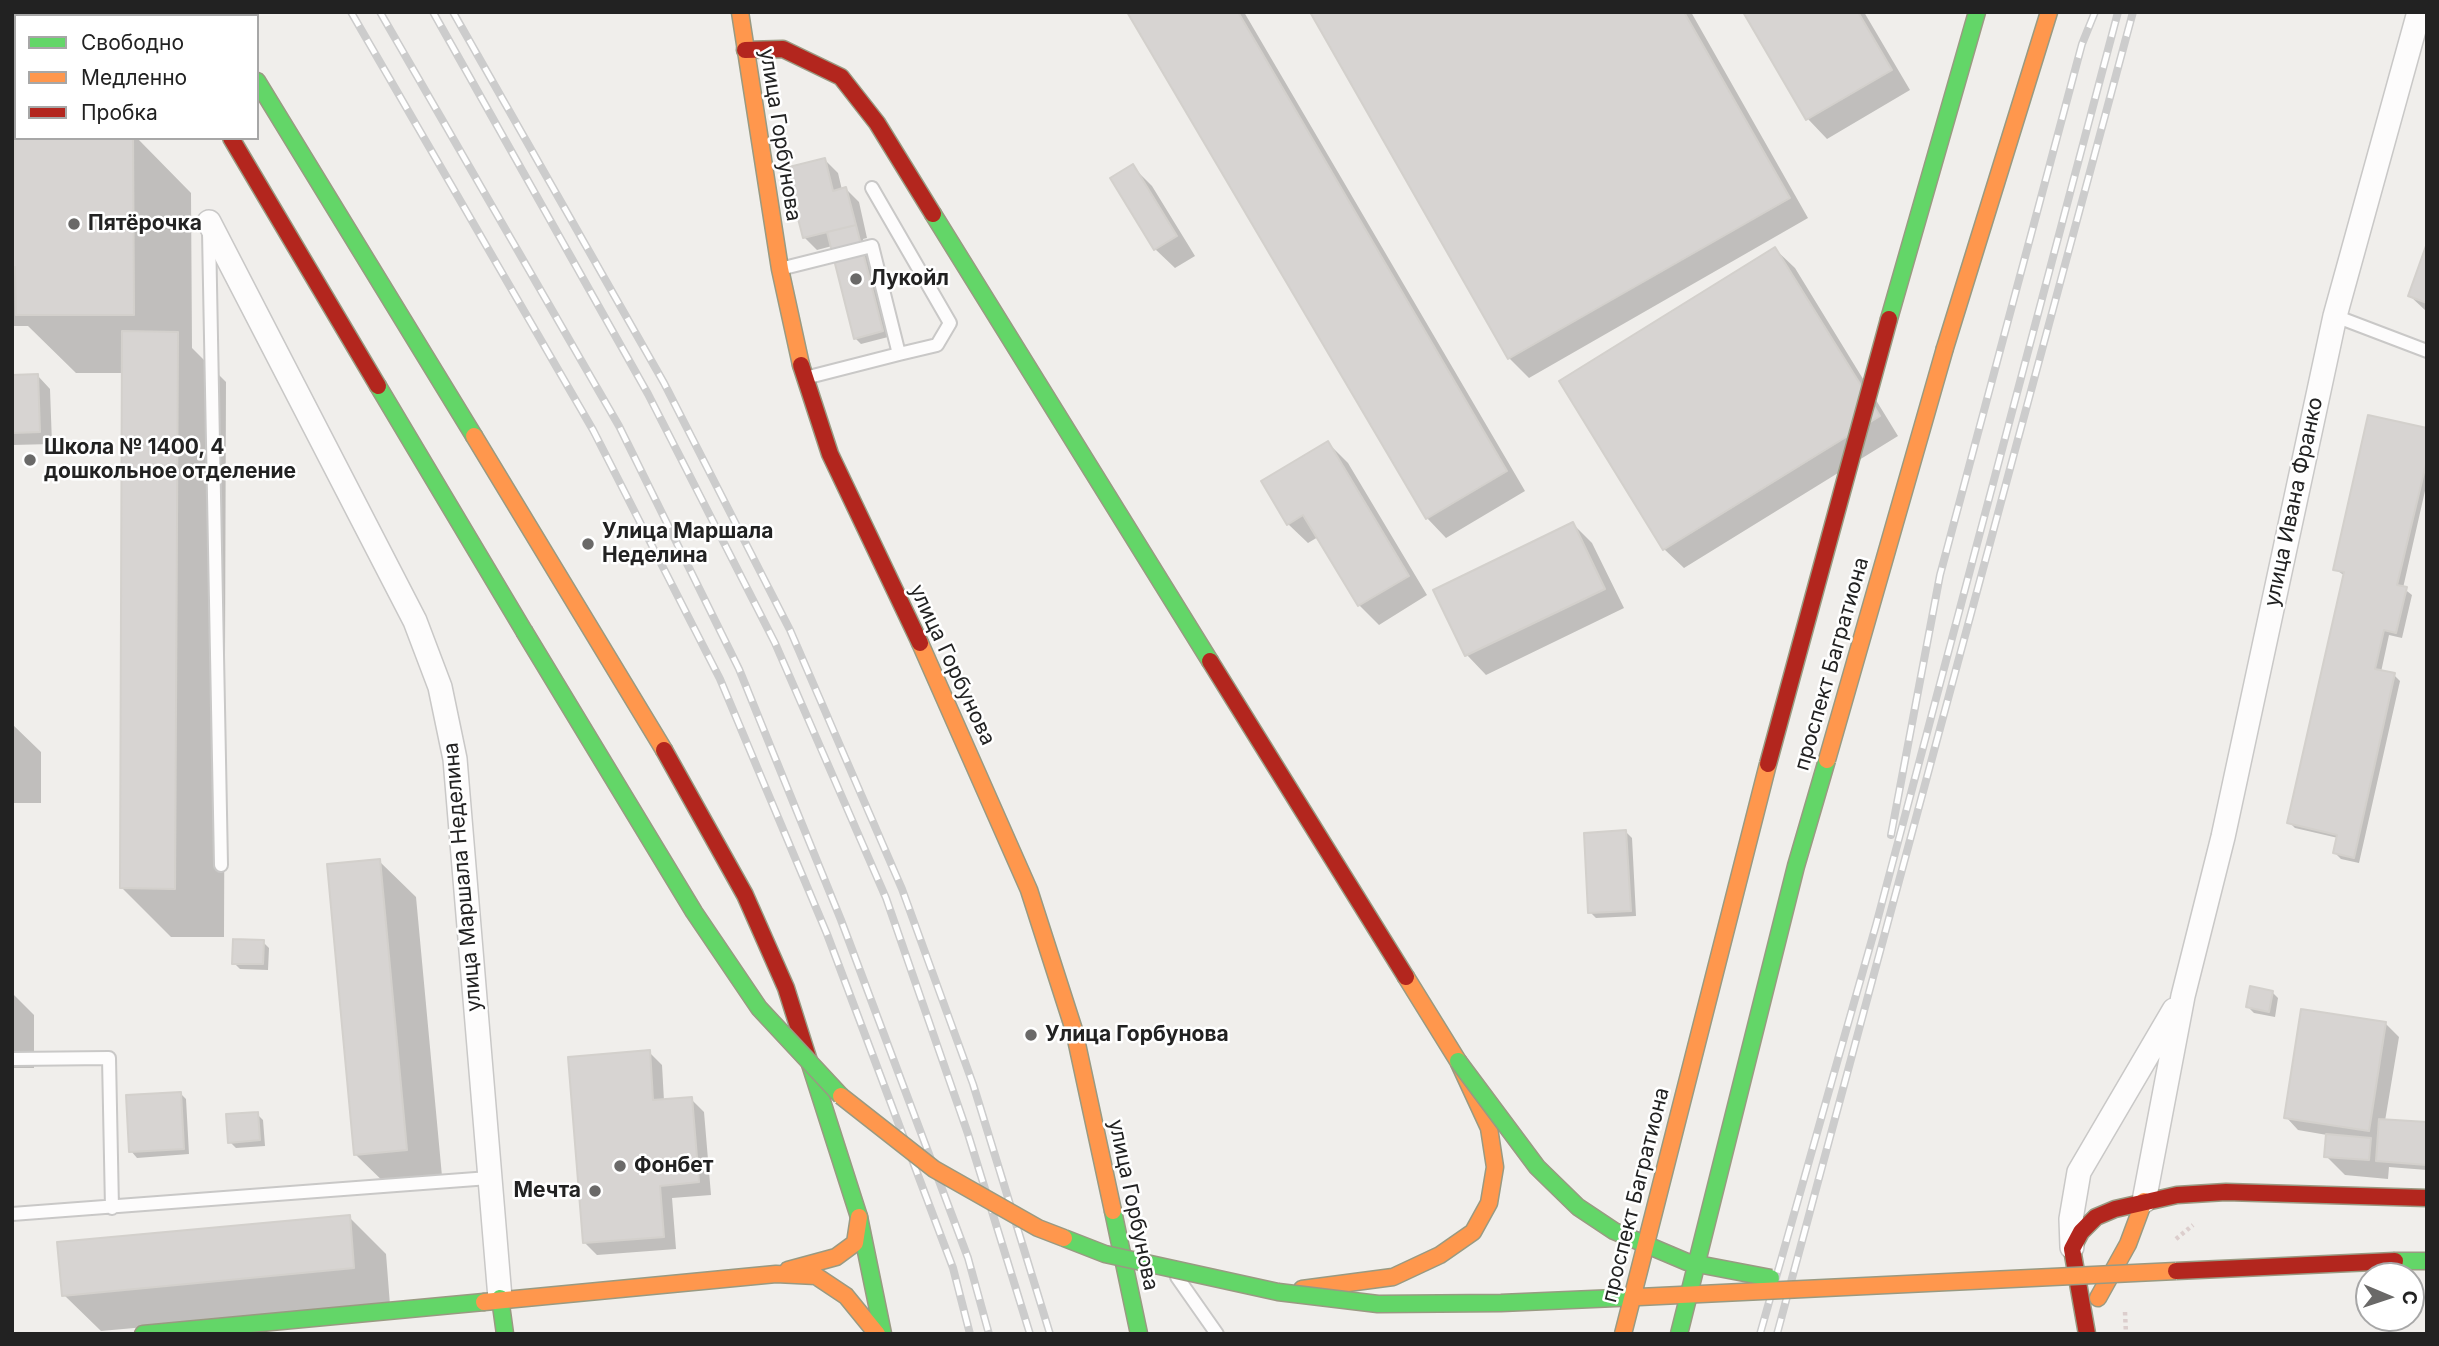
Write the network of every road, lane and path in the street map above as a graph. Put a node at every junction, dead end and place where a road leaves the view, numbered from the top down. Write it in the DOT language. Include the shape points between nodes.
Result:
graph roads {
  1 [pos="740,12"];
  2 [pos="1978,12"];
  3 [pos="2049,12"];
  4 [pos="2419,12"];
  5 [pos="745,50"];
  6 [pos="259,83"];
  7 [pos="233,140"];
  8 [pos="872,188"];
  9 [pos="209,222"];
  10 [pos="780,269"];
  11 [pos="2335,316"];
  12 [pos="2427,351"];
  13 [pos="900,354"];
  14 [pos="804,378"];
  15 [pos="221,865"];
  16 [pos="2183,996"];
  17 [pos="12,1059"];
  18 [pos="1458,1061"];
  19 [pos="489,1178"];
  20 [pos="2427,1198"];
  21 [pos="2144,1201"];
  22 [pos="112,1208"];
  23 [pos="12,1214"];
  24 [pos="859,1217"];
  25 [pos="1120,1243"];
  26 [pos="2072,1249"];
  27 [pos="2427,1261"];
  28 [pos="776,1274"];
  29 [pos="1882,1285"];
  30 [pos="1278,1292"];
  31 [pos="500,1298"];
  32 [pos="2087,1332"];
  33 [pos="143,1334"];
  34 [pos="505,1334"];
  35 [pos="877,1334"];
  36 [pos="883,1334"];
  37 [pos="1139,1334"];
  38 [pos="1217,1334"];
  39 [pos="1623,1334"];
  40 [pos="1679,1334"];
  1 -- 5 [label="street, улица Горбунова"];
  2 -- 39 [label="street, проспект Багратиона, bridge" via="1831,522"];
  3 -- 40 [label="street, проспект Багратиона, bridge" via="1945,348 1796,866"];
  4 -- 11 [label="street, улица Ивана Франко"];
  5 -- 10 [label="street, улица Горбунова"];
  5 -- 18 [label="street" via="783,49 841,78 877,123"];
  6 -- 24 [label="street" via="700,810 745,895 786,988"];
  7 -- 30 [label="street, bridge" via="694,912 752,998 830,1088 934,1169 1038,1228 1105,1254"];
  8 -- 13 [label="lane" via="950,323 936,345"];
  9 -- 15 [label="lane"];
  9 -- 19 [label="street, улица Маршала Неделина" via="415,621 440,687 455,759"];
  10 -- 13 [label="lane" via="872,246"];
  10 -- 14 [label="street, улица Горбунова"];
  11 -- 12 [label="lane"];
  11 -- 16 [label="street, улица Ивана Франко" via="2223,837"];
  13 -- 14 [label="lane"];
  14 -- 25 [label="street, улица Горбунова" via="830,454 941,686 1029,890 1074,1030"];
  16 -- 21 [label="street, улица Ивана Франко"];
  16 -- 26 [label="street, улица Ивана Франко" via="2079,1172 2071,1219"];
  17 -- 22 [label="lane" via="108,1058"];
  18 -- 29 [label="street, bridge" via="1537,1167 1578,1207 1614,1231 1687,1262 1770,1278"];
  18 -- 30 [label="street, bridge" via="1489,1128 1495,1167 1489,1203 1473,1232 1440,1255 1393,1277"];
  19 -- 22 [label="lane"];
  19 -- 31 [label="street, улица Маршала Неделина"];
  20 -- 21 [label="street" via="2226,1192"];
  21 -- 26 [label="street" via="2096,1217"];
  21 -- 32 [label="street, улица Ивана Франко"];
  22 -- 23 [label="lane"];
  24 -- 28 [label="street" via="855,1243 836,1256"];
  24 -- 36 [label="street"];
  25 -- 37 [label="street, улица Горбунова"];
  25 -- 38 [label="lane" via="1157,1252"];
  26 -- 32 [label="street, улица Ивана Франко"];
  27 -- 29 [label="street, bridge"];
  28 -- 31 [label="street"];
  28 -- 35 [label="street" via="816,1276 846,1296"];
  29 -- 30 [label="street, bridge" via="1487,1304 1378,1304"];
  31 -- 33 [label="street"];
  31 -- 34 [label="street, улица Маршала Неделина"];
}
